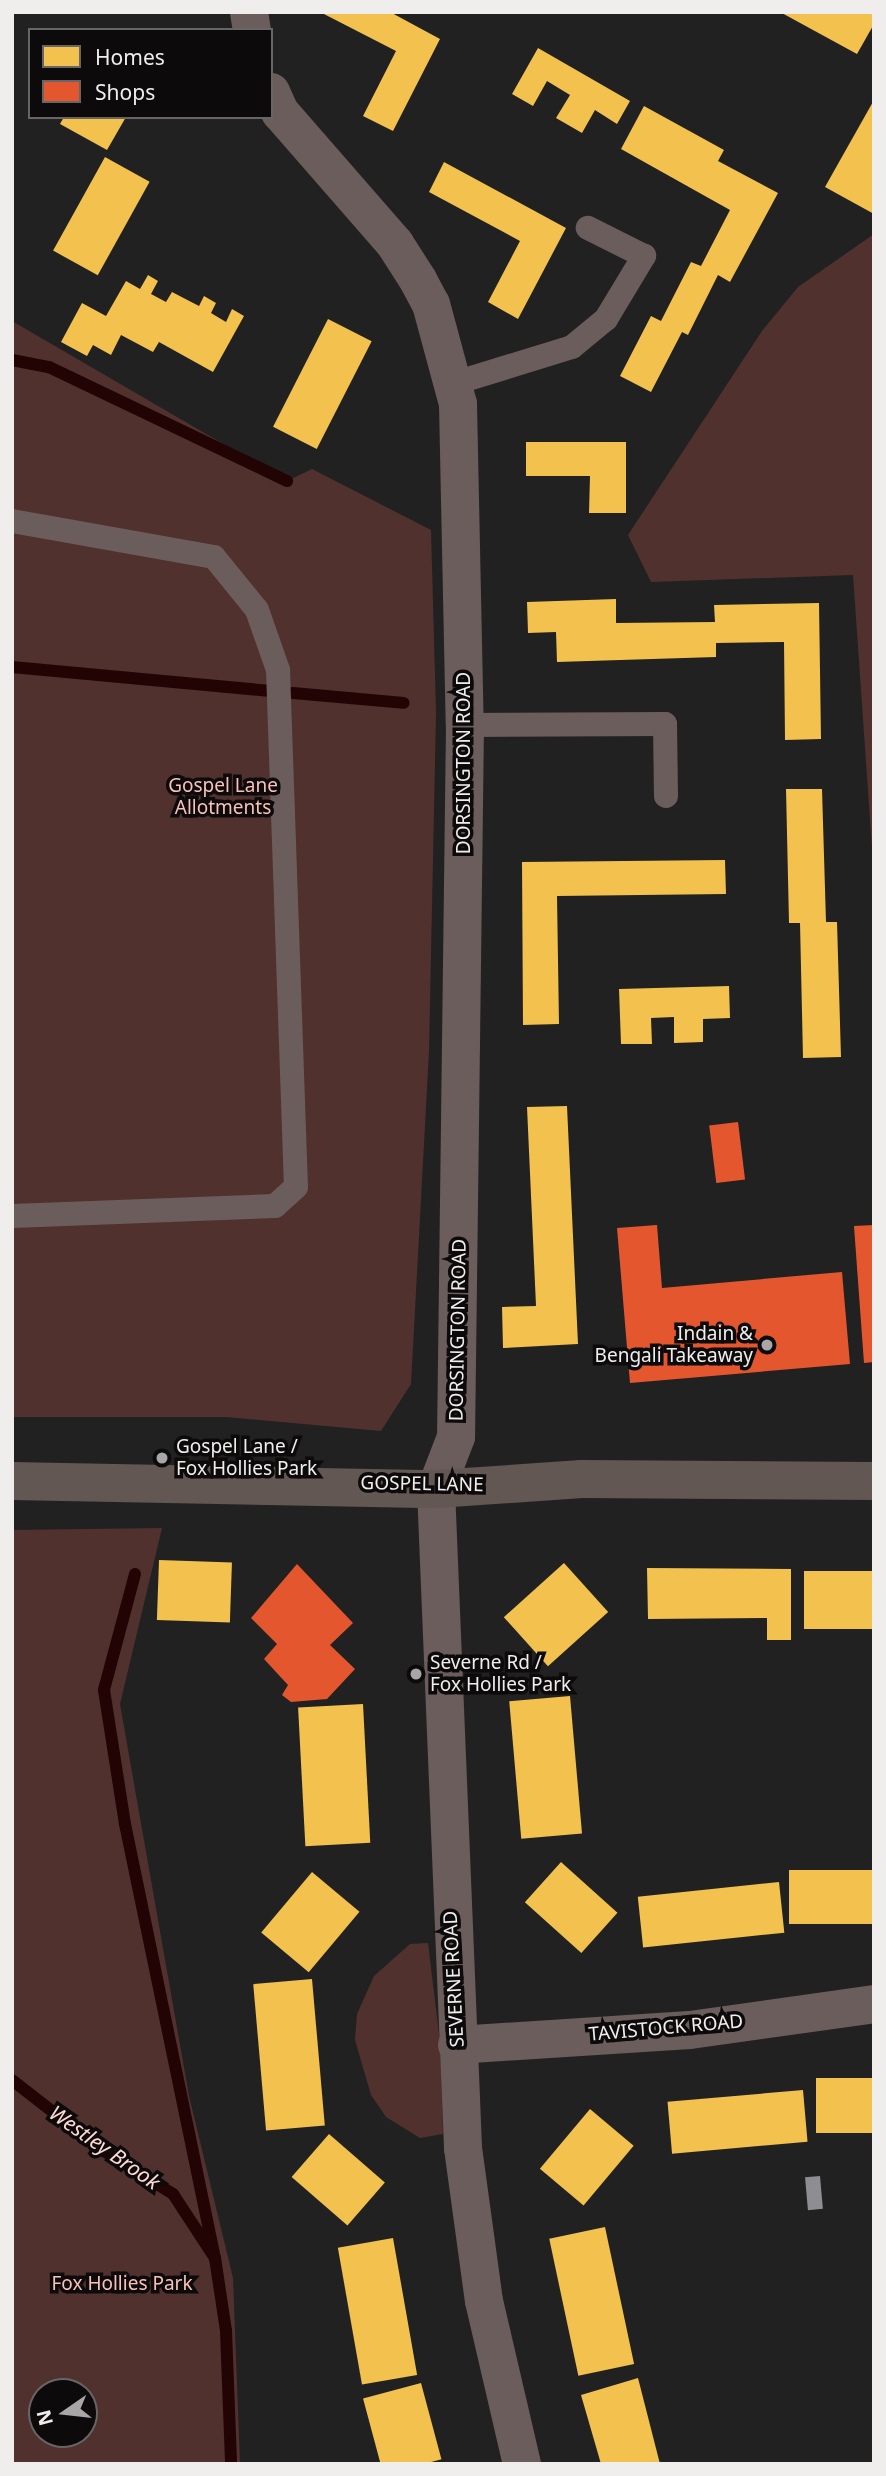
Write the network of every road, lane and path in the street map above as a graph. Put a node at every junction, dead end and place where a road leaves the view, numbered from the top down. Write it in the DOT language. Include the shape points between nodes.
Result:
graph roads {
  1 [pos="273,96"];
  2 [pos="588,228"];
  3 [pos="454,383"];
  4 [pos="12,521"];
  5 [pos="465,725"];
  6 [pos="666,796"];
  7 [pos="12,1216"];
  8 [pos="12,1481"];
  9 [pos="874,1481"];
  10 [pos="436,1489"];
  11 [pos="874,2004"];
  12 [pos="457,2045"];
  13 [pos="522,2464"];
  1 -- 3 [label="street, DORSINGTON ROAD" via="280,112 394,244 418,280"];
  2 -- 3 [label="lane" via="644,256 606,318 572,346"];
  3 -- 5 [label="street, DORSINGTON ROAD" via="464,531"];
  4 -- 7 [label="lane" via="214,557 257,610 278,670 296,1187 275,1206"];
  5 -- 6 [label="lane" via="665,724"];
  5 -- 10 [label="street, DORSINGTON ROAD" via="456,1437"];
  8 -- 10 [label="street, GOSPEL LANE" via="352,1483"];
  9 -- 10 [label="street, GOSPEL LANE" via="582,1479"];
  10 -- 12 [label="street, SEVERNE ROAD"];
  11 -- 12 [label="street, TAVISTOCK ROAD" via="690,2030"];
  12 -- 13 [label="street, SEVERNE ROAD" via="463,2148 484,2301"];
}
